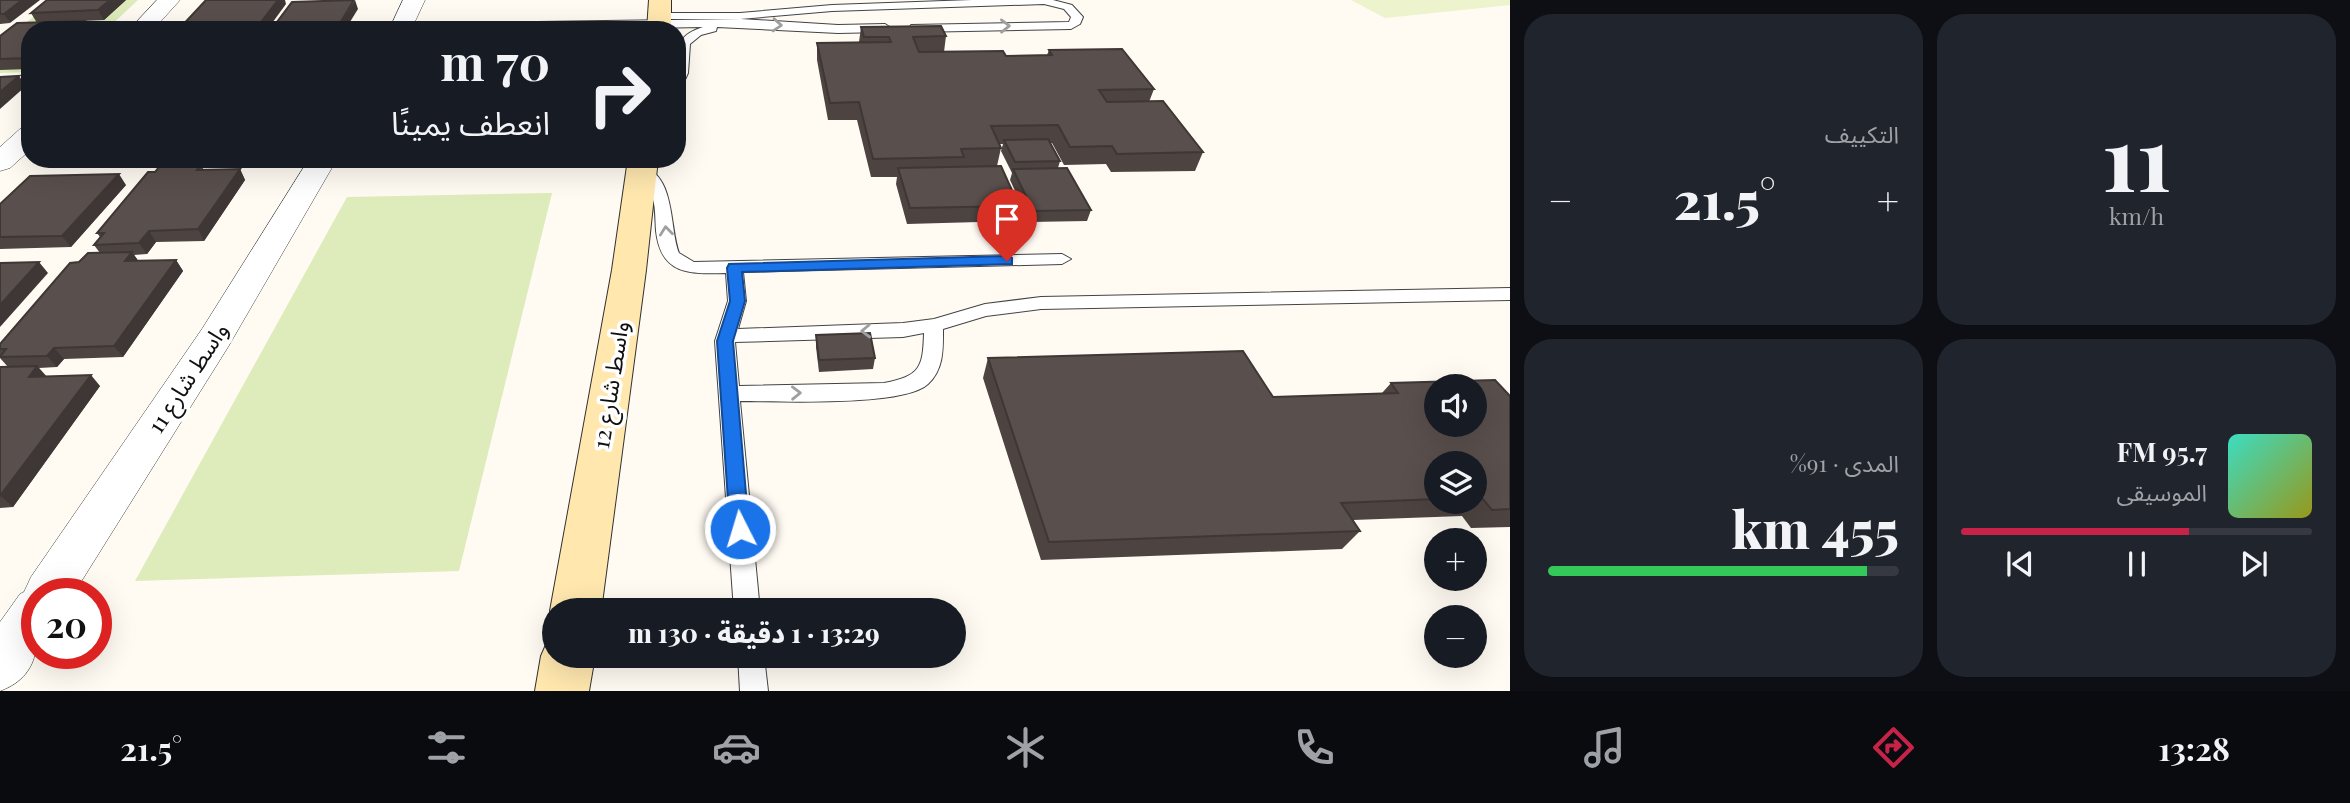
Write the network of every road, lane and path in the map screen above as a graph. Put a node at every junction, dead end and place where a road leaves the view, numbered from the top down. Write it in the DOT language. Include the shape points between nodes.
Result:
graph roads {
  1 [pos="169,0"];
  2 [pos="414,0"];
  3 [pos="693,5"];
  4 [pos="805,10"];
  5 [pos="660,17"];
  6 [pos="740,19"];
  7 [pos="149,21"];
  8 [pos="404,21"];
  9 [pos="540,21"];
  10 [pos="809,27"];
  11 [pos="893,28"];
  12 [pos="907,28"];
  13 [pos="686,38"];
  14 [pos="21,143"];
  15 [pos="0,162"];
  16 [pos="318,168"];
  17 [pos="642,168"];
  18 [pos="644,168"];
  19 [pos="1062,259"];
  20 [pos="734,268"];
  21 [pos="1510,294"];
  22 [pos="934,325"];
  23 [pos="725,336"];
  24 [pos="728,394"];
  25 [pos="58,578"];
  26 [pos="577,598"];
  27 [pos="746,598"];
  28 [pos="21,634"];
  29 [pos="0,666"];
  30 [pos="566,668"];
  31 [pos="752,668"];
  32 [pos="562,691"];
  33 [pos="754,691"];
  1 -- 7 [label="street"];
  2 -- 8 [label="street"];
  3 -- 6 [label="lane"];
  4 -- 6 [label="lane"];
  4 -- 10 [label="lane"];
  12 -- 4 [label="lane, one-way" via="1071,25 1077,17 1068,7 1044,1"];
  5 -- 6 [label="lane"];
  5 -- 9 [label="lane"];
  6 -- 10 [label="lane, one-way"];
  6 -- 13 [label="lane"];
  10 -- 11 [label="lane"];
  14 -- 15 [label="street"];
  16 -- 25 [label="street, واسط شارع 11" via="215,338"];
  17 -- 26 [label="main road, واسط شارع 12"];
  20 -- 18 [label="lane, one-way" via="693,268 671,256 661,194"];
  19 -- 20 [label="lane"];
  20 -- 23 [label="lane" via="737,301"];
  21 -- 22 [label="lane" via="1041,303 985,310"];
  22 -- 23 [label="lane, one-way"];
  24 -- 22 [label="lane, one-way" via="912,385 933,360"];
  23 -- 24 [label="lane"];
  24 -- 27 [label="lane"];
  28 -- 29 [label="street"];
  30 -- 32 [label="main road"];
  31 -- 33 [label="lane"];
}
